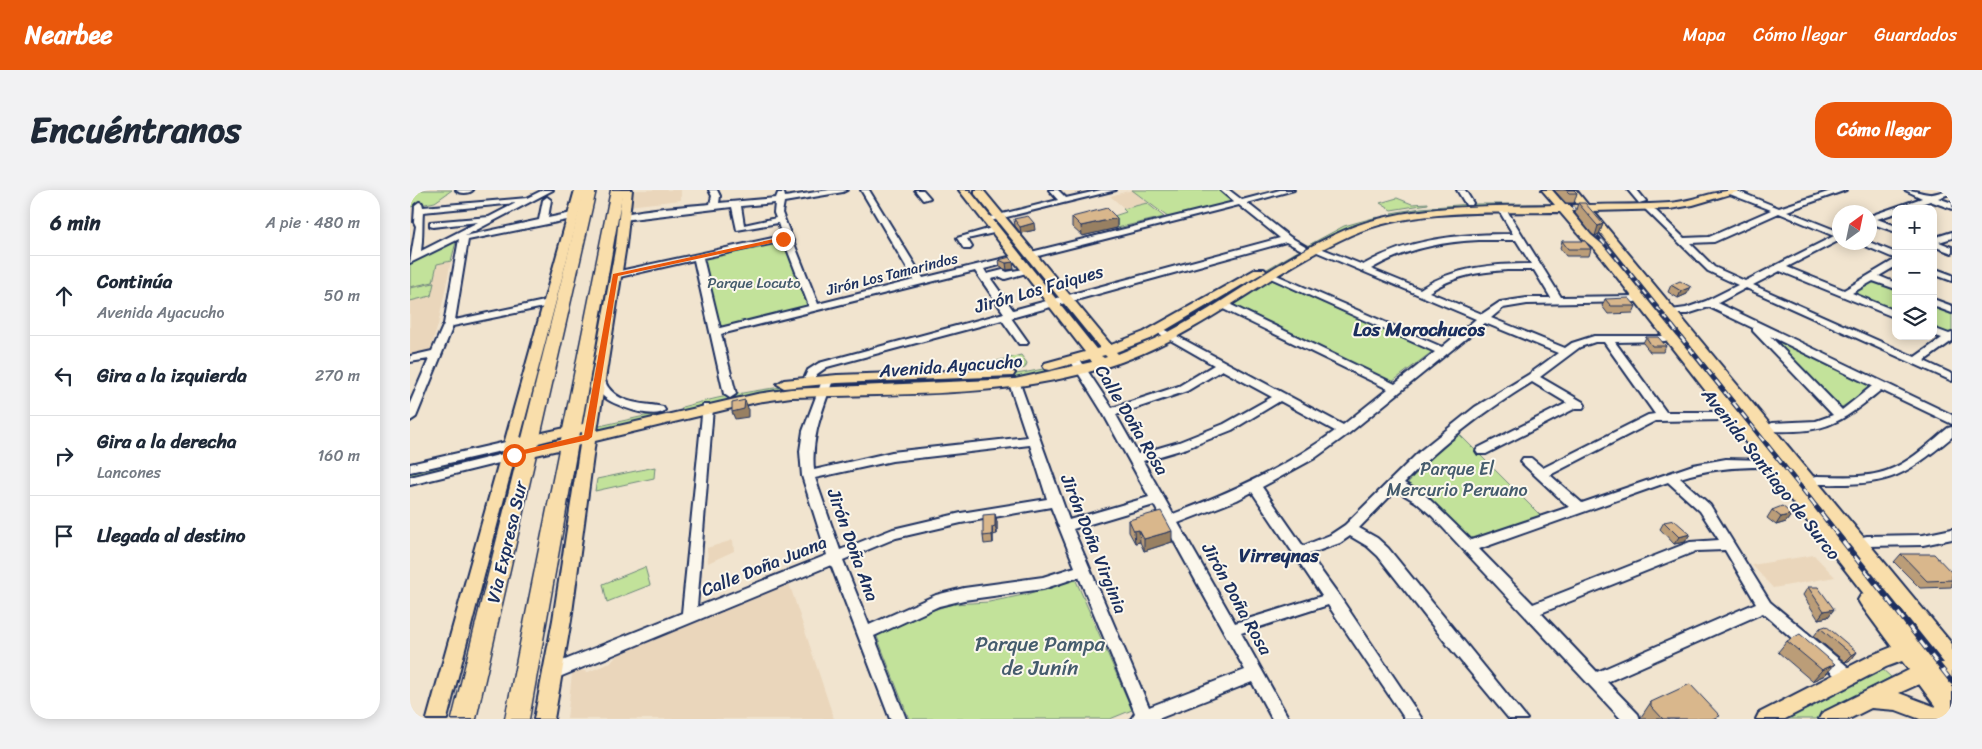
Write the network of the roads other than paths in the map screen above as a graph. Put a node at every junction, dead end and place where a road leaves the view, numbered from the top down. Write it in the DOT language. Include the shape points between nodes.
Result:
graph roads {
  1 [pos="460,190"];
  2 [pos="469,190"];
  3 [pos="549,190"];
  4 [pos="587,190"];
  5 [pos="617,190"];
  6 [pos="627,190"];
  7 [pos="713,190"];
  8 [pos="816,190"];
  9 [pos="843,190"];
  10 [pos="865,190"];
  11 [pos="919,190"];
  12 [pos="964,190"];
  13 [pos="977,190"];
  14 [pos="1053,190"];
  15 [pos="1112,190"];
  16 [pos="1224,190"];
  17 [pos="1290,190"];
  18 [pos="1461,190"];
  19 [pos="1548,190"];
  20 [pos="1571,190"];
  21 [pos="1632,190"];
  22 [pos="1706,190"];
  23 [pos="1732,190"];
  24 [pos="1842,190"];
  25 [pos="1908,190"];
  26 [pos="1952,190"];
  27 [pos="780,198"];
  28 [pos="926,198"];
  29 [pos="1928,198"];
  30 [pos="532,200"];
  31 [pos="547,200"];
  32 [pos="1064,201"];
  33 [pos="715,203"];
  34 [pos="1241,203"];
  35 [pos="1469,203"];
  36 [pos="1644,204"];
  37 [pos="736,205"];
  38 [pos="1585,205"];
  39 [pos="1908,205"];
  40 [pos="1561,206"];
  41 [pos="1952,206"];
  42 [pos="1502,209"];
  43 [pos="1777,211"];
  44 [pos="1892,211"];
  45 [pos="624,214"];
  46 [pos="572,216"];
  47 [pos="1877,216"];
  48 [pos="1386,217"];
  49 [pos="495,218"];
  50 [pos="992,218"];
  51 [pos="780,220"];
  52 [pos="543,221"];
  53 [pos="1877,222"];
  54 [pos="433,224"];
  55 [pos="1892,227"];
  56 [pos="995,230"];
  57 [pos="1832,232"];
  58 [pos="1952,235"];
  59 [pos="461,237"];
  60 [pos="788,237"];
  61 [pos="1519,237"];
  62 [pos="1587,237"];
  63 [pos="1612,238"];
  64 [pos="1287,239"];
  65 [pos="1832,239"];
  66 [pos="1937,241"];
  67 [pos="1683,242"];
  68 [pos="1937,244"];
  69 [pos="967,247"];
  70 [pos="1308,248"];
  71 [pos="1877,249"];
  72 [pos="1952,250"];
  73 [pos="1892,254"];
  74 [pos="1030,255"];
  75 [pos="698,256"];
  76 [pos="1017,258"];
  77 [pos="413,259"];
  78 [pos="1892,264"];
  79 [pos="1538,267"];
  80 [pos="1779,267"];
  81 [pos="978,268"];
  82 [pos="1364,269"];
  83 [pos="1026,270"];
  84 [pos="1937,272"];
  85 [pos="615,275"];
  86 [pos="1270,276"];
  87 [pos="1872,277"];
  88 [pos="984,278"];
  89 [pos="1952,278"];
  90 [pos="920,282"];
  91 [pos="1892,284"];
  92 [pos="1744,285"];
  93 [pos="1421,292"];
  94 [pos="1844,294"];
  95 [pos="1635,299"];
  96 [pos="1067,300"];
  97 [pos="1558,301"];
  98 [pos="549,303"];
  99 [pos="1710,303"];
  100 [pos="1053,304"];
  101 [pos="1937,304"];
  102 [pos="1223,305"];
  103 [pos="815,308"];
  104 [pos="1952,310"];
  105 [pos="1676,312"];
  106 [pos="1892,313"];
  107 [pos="1008,316"];
  108 [pos="1483,318"];
  109 [pos="1751,322"];
  110 [pos="449,324"];
  111 [pos="716,332"];
  112 [pos="1937,332"];
  113 [pos="1155,336"];
  114 [pos="1171,336"];
  115 [pos="1951,337"];
  116 [pos="1665,338"];
  117 [pos="1607,339"];
  118 [pos="1788,340"];
  119 [pos="1023,342"];
  120 [pos="1772,344"];
  121 [pos="1443,351"];
  122 [pos="1565,352"];
  123 [pos="436,354"];
  124 [pos="1112,354"];
  125 [pos="410,359"];
  126 [pos="1096,359"];
  127 [pos="1712,360"];
  128 [pos="1916,362"];
  129 [pos="1078,364"];
  130 [pos="1223,364"];
  131 [pos="598,373"];
  132 [pos="1532,378"];
  133 [pos="1952,378"];
  134 [pos="809,381"];
  135 [pos="943,382"];
  136 [pos="1015,383"];
  137 [pos="824,386"];
  138 [pos="1881,386"];
  139 [pos="1397,388"];
  140 [pos="730,394"];
  141 [pos="1281,396"];
  142 [pos="707,408"];
  143 [pos="659,410"];
  144 [pos="678,410"];
  145 [pos="1109,413"];
  146 [pos="1663,416"];
  147 [pos="1726,416"];
  148 [pos="1840,416"];
  149 [pos="410,417"];
  150 [pos="1952,420"];
  151 [pos="1772,427"];
  152 [pos="1344,431"];
  153 [pos="1952,431"];
  154 [pos="607,432"];
  155 [pos="580,434"];
  156 [pos="1033,440"];
  157 [pos="530,446"];
  158 [pos="508,451"];
  159 [pos="1482,451"];
  160 [pos="1136,459"];
  161 [pos="1527,461"];
  162 [pos="1762,463"];
  163 [pos="410,468"];
  164 [pos="1541,474"];
  165 [pos="808,476"];
  166 [pos="1670,476"];
  167 [pos="1812,480"];
  168 [pos="410,481"];
  169 [pos="1786,481"];
  170 [pos="1396,484"];
  171 [pos="1255,486"];
  172 [pos="1158,499"];
  173 [pos="1055,502"];
  174 [pos="1579,508"];
  175 [pos="1171,520"];
  176 [pos="1065,526"];
  177 [pos="1350,529"];
  178 [pos="1951,537"];
  179 [pos="1867,541"];
  180 [pos="1729,545"];
  181 [pos="1471,546"];
  182 [pos="1301,552"];
  183 [pos="1880,556"];
  184 [pos="835,557"];
  185 [pos="1083,570"];
  186 [pos="1891,582"];
  187 [pos="1332,598"];
  188 [pos="1765,607"];
  189 [pos="1531,611"];
  190 [pos="689,616"];
  191 [pos="1232,630"];
  192 [pos="866,633"];
  193 [pos="1911,651"];
  194 [pos="1944,662"];
  195 [pos="551,673"];
  196 [pos="1256,673"];
  197 [pos="1847,676"];
  198 [pos="1595,680"];
  199 [pos="1952,692"];
  200 [pos="1867,699"];
  201 [pos="1952,713"];
  202 [pos="1142,718"];
  203 [pos="437,719"];
  204 [pos="464,719"];
  205 [pos="517,719"];
  206 [pos="544,719"];
  207 [pos="898,719"];
  208 [pos="1280,719"];
  209 [pos="1414,719"];
  210 [pos="1519,719"];
  211 [pos="1632,719"];
  212 [pos="1766,719"];
  213 [pos="1829,719"];
  214 [pos="1938,719"];
  1 -- 2 [label="street"];
  3 -- 30 [label="street"];
  4 -- 46 [label="main road"];
  4 -- 157 [label="highway, Via Expresa Sur"];
  5 -- 155 [label="highway"];
  6 -- 45 [label="main road"];
  7 -- 33 [label="street"];
  8 -- 27 [label="street"];
  9 -- 27 [label="street"];
  10 -- 90 [label="street"];
  11 -- 28 [label="street"];
  12 -- 50 [label="main road"];
  13 -- 50 [label="main road"];
  14 -- 32 [label="street"];
  15 -- 32 [label="street"];
  16 -- 34 [label="street"];
  17 -- 34 [label="street"];
  18 -- 35 [label="street"];
  19 -- 40 [label="main road, Avenida Santiago de Surco"];
  20 -- 38 [label="main road, Avenida Santiago de Surco"];
  21 -- 36 [label="street"];
  22 -- 36 [label="main road, Avenida Ayacucho"];
  23 -- 36 [label="main road, Avenida Ayacucho" via="1689,203"];
  23 -- 43 [label="street"];
  24 -- 43 [label="street"];
  25 -- 29 [label="street"];
  26 -- 29 [label="street"];
  27 -- 33 [label="street"];
  27 -- 37 [label="street"];
  27 -- 51 [label="street"];
  29 -- 39 [label="street"];
  29 -- 41 [label="street"];
  30 -- 49 [label="street"];
  30 -- 77 [label="street" via="419,208 420,226"];
  31 -- 52 [label="street"];
  32 -- 50 [label="street"];
  33 -- 37 [label="street"];
  33 -- 45 [label="street"];
  34 -- 64 [label="street"];
  34 -- 74 [label="street"];
  35 -- 40 [label="main road, Avenida Ayacucho"];
  35 -- 48 [label="main road, Avenida Ayacucho" via="1426,206"];
  36 -- 38 [label="main road, Avenida Ayacucho"];
  36 -- 67 [label="street"];
  37 -- 51 [label="street" via="740,228"];
  38 -- 40 [label="main road, Avenida Ayacucho"];
  38 -- 63 [label="main road, Avenida Santiago de Surco"];
  40 -- 42 [label="main road, Avenida Ayacucho"];
  40 -- 62 [label="main road, Avenida Santiago de Surco"];
  42 -- 48 [label="main road, Avenida Ayacucho"];
  42 -- 61 [label="street"];
  43 -- 57 [label="street"];
  43 -- 67 [label="street" via="1711,240"];
  44 -- 47 [label="street"];
  45 -- 85 [label="main road"];
  46 -- 52 [label="street"];
  46 -- 98 [label="main road"];
  48 -- 70 [label="main road, Avenida Ayacucho"];
  49 -- 54 [label="street"];
  49 -- 59 [label="street"];
  50 -- 56 [label="main road"];
  50 -- 74 [label="main road"];
  51 -- 60 [label="street"];
  52 -- 59 [label="street"];
  53 -- 55 [label="street"];
  56 -- 69 [label="street" via="962,238"];
  56 -- 76 [label="main road"];
  58 -- 66 [label="street"];
  59 -- 77 [label="street"];
  59 -- 110 [label="street"];
  60 -- 75 [label="street"];
  60 -- 103 [label="street"];
  61 -- 79 [label="street"];
  61 -- 82 [label="street" via="1468,237 1421,245 1386,256"];
  62 -- 95 [label="main road, Avenida Santiago de Surco"];
  62 -- 169 [label="main road, Avenida Santiago de Surco" via="1599,247"];
  63 -- 105 [label="main road, Avenida Santiago de Surco"];
  63 -- 127 [label="main road, Avenida Santiago de Surco"];
  64 -- 70 [label="street"];
  64 -- 96 [label="street, Jirón Los Faiques"];
  65 -- 80 [label="street"];
  67 -- 92 [label="street" via="1709,268"];
  68 -- 72 [label="street"];
  70 -- 82 [label="street"];
  70 -- 86 [label="main road, Avenida Ayacucho"];
  70 -- 113 [label="main road, Avenida Ayacucho"];
  71 -- 73 [label="street"];
  74 -- 96 [label="main road"];
  75 -- 85 [label="street"];
  75 -- 111 [label="street"];
  76 -- 81 [label="street, Jirón Los Tamarindos"];
  76 -- 83 [label="main road"];
  78 -- 87 [label="street"];
  79 -- 93 [label="street" via="1465,271 1436,282"];
  79 -- 97 [label="street"];
  80 -- 92 [label="street"];
  80 -- 94 [label="street"];
  81 -- 88 [label="street"];
  81 -- 90 [label="street, Jirón Los Tamarindos"];
  82 -- 93 [label="street"];
  83 -- 88 [label="street"];
  83 -- 100 [label="main road"];
  84 -- 89 [label="street"];
  85 -- 131 [label="main road"];
  86 -- 102 [label="main road, Avenida Ayacucho"];
  86 -- 121 [label="street"];
  87 -- 91 [label="street"];
  87 -- 94 [label="street"];
  88 -- 107 [label="street"];
  90 -- 103 [label="street, Jirón Los Tamarindos"];
  92 -- 99 [label="street"];
  92 -- 128 [label="street"];
  93 -- 108 [label="street"];
  94 -- 106 [label="street"];
  95 -- 97 [label="street"];
  95 -- 116 [label="main road, Avenida Santiago de Surco"];
  96 -- 100 [label="street, Jirón Los Faiques"];
  96 -- 124 [label="main road"];
  97 -- 108 [label="street" via="1512,302 1500,305"];
  98 -- 110 [label="street"];
  98 -- 158 [label="main road"];
  99 -- 105 [label="street"];
  99 -- 109 [label="street"];
  100 -- 107 [label="street, Jirón Los Faiques"];
  100 -- 126 [label="main road"];
  101 -- 104 [label="street"];
  102 -- 114 [label="main road, Avenida Ayacucho"];
  102 -- 139 [label="street"];
  103 -- 111 [label="street, Jirón Los Tamarindos"];
  105 -- 127 [label="main road, Avenida Santiago de Surco"];
  107 -- 119 [label="street"];
  107 -- 134 [label="street, Jirón Los Faiques" via="823,366 812,372"];
  108 -- 121 [label="street"];
  108 -- 122 [label="street"];
  109 -- 118 [label="street"];
  109 -- 120 [label="street"];
  110 -- 123 [label="street"];
  111 -- 140 [label="street"];
  112 -- 115 [label="street"];
  113 -- 114 [label="main road, Avenida Ayacucho"];
  113 -- 124 [label="main road, Avenida Ayacucho"];
  114 -- 130 [label="street"];
  115 -- 128 [label="street"];
  116 -- 117 [label="street"];
  116 -- 147 [label="main road, Avenida Santiago de Surco"];
  117 -- 122 [label="street" via="1585,341"];
  117 -- 146 [label="street"];
  118 -- 120 [label="street"];
  118 -- 138 [label="street"];
  120 -- 148 [label="street"];
  121 -- 139 [label="street"];
  122 -- 132 [label="street"];
  123 -- 125 [label="street"];
  123 -- 149 [label="street"];
  124 -- 126 [label="main road, Avenida Ayacucho"];
  126 -- 129 [label="main road, Avenida Ayacucho"];
  127 -- 151 [label="main road, Avenida Santiago de Surco"];
  127 -- 167 [label="main road, Avenida Santiago de Surco"];
  128 -- 133 [label="street"];
  129 -- 135 [label="main road, Avenida Ayacucho"];
  129 -- 136 [label="main road, Avenida Ayacucho"];
  129 -- 145 [label="street, Calle Doña Rosa"];
  130 -- 141 [label="street"];
  130 -- 145 [label="street" via="1171,393"];
  131 -- 143 [label="street" via="600,386 609,396 629,405"];
  131 -- 155 [label="main road"];
  132 -- 159 [label="street" via="1578,404"];
  132 -- 170 [label="street" via="1479,410 1424,454"];
  134 -- 137 [label="main road, Avenida Ayacucho"];
  134 -- 140 [label="main road, Avenida Ayacucho"];
  135 -- 136 [label="main road, Avenida Ayacucho"];
  135 -- 137 [label="main road, Avenida Ayacucho"];
  136 -- 156 [label="street, Jirón Doña Virginia"];
  137 -- 142 [label="main road, Avenida Ayacucho"];
  137 -- 165 [label="street, Jirón Doña Ana" via="809,431 806,451"];
  138 -- 148 [label="street"];
  138 -- 150 [label="street"];
  139 -- 152 [label="street"];
  140 -- 144 [label="main road, Avenida Ayacucho"];
  141 -- 152 [label="street"];
  141 -- 160 [label="street" via="1228,427"];
  142 -- 144 [label="main road, Avenida Ayacucho"];
  142 -- 190 [label="street"];
  143 -- 144 [label="main road, Avenida Ayacucho"];
  143 -- 154 [label="main road" via="665,413 661,418"];
  143 -- 155 [label="main road, Avenida Ayacucho"];
  144 -- 154 [label="main road, Avenida Ayacucho"];
  145 -- 160 [label="street, Calle Doña Rosa"];
  146 -- 147 [label="street"];
  146 -- 164 [label="street" via="1648,420"];
  147 -- 162 [label="main road, Avenida Santiago de Surco"];
  148 -- 151 [label="street" via="1823,424"];
  151 -- 167 [label="main road, Avenida Santiago de Surco"];
  152 -- 171 [label="street" via="1311,455"];
  153 -- 167 [label="street" via="1890,475"];
  154 -- 155 [label="main road, Avenida Ayacucho"];
  155 -- 157 [label="main road, Avenida Ayacucho"];
  155 -- 195 [label="main road" via="562,620"];
  155 -- 205 [label="highway"];
  156 -- 165 [label="street" via="906,453"];
  156 -- 173 [label="street, Jirón Doña Virginia"];
  157 -- 158 [label="main road, Avenida Ayacucho"];
  157 -- 204 [label="highway, Via Expresa Sur"];
  158 -- 163 [label="street, Avenida Ayacucho"];
  158 -- 168 [label="street, Avenida Ayacucho"];
  158 -- 203 [label="main road"];
  160 -- 172 [label="street, Calle Doña Rosa"];
  161 -- 164 [label="street"];
  162 -- 166 [label="street" via="1714,464"];
  162 -- 193 [label="main road, Avenida Santiago de Surco"];
  164 -- 174 [label="street"];
  165 -- 184 [label="street, Jirón Doña Ana"];
  166 -- 174 [label="street"];
  166 -- 180 [label="street" via="1705,508"];
  167 -- 169 [label="main road"];
  167 -- 179 [label="main road, Avenida Santiago de Surco"];
  167 -- 186 [label="main road, Avenida Santiago de Surco"];
  169 -- 193 [label="main road, Avenida Santiago de Surco"];
  170 -- 177 [label="street"];
  170 -- 181 [label="street" via="1426,502"];
  171 -- 175 [label="street"];
  171 -- 182 [label="street"];
  172 -- 175 [label="street, Jirón Doña Rosa"];
  172 -- 176 [label="street"];
  173 -- 176 [label="street, Jirón Doña Virginia"];
  173 -- 184 [label="street, Calle Doña Juana" via="928,524"];
  174 -- 181 [label="street"];
  175 -- 191 [label="street, Jirón Doña Rosa"];
  176 -- 185 [label="street, Jirón Doña Virginia"];
  177 -- 182 [label="street" via="1335,539"];
  177 -- 210 [label="street" via="1383,552"];
  178 -- 179 [label="street"];
  179 -- 183 [label="main road, Avenida Santiago de Surco"];
  180 -- 188 [label="street"];
  180 -- 189 [label="street" via="1695,546"];
  181 -- 189 [label="street"];
  182 -- 187 [label="street"];
  183 -- 186 [label="main road"];
  183 -- 194 [label="main road, Avenida Santiago de Surco"];
  184 -- 190 [label="street, Calle Doña Juana"];
  184 -- 192 [label="street, Jirón Doña Ana"];
  185 -- 192 [label="street" via="1027,586 948,598"];
  185 -- 202 [label="street, Jirón Doña Virginia"];
  186 -- 194 [label="main road, Avenida Santiago de Surco"];
  187 -- 191 [label="street"];
  187 -- 209 [label="street"];
  188 -- 197 [label="street"];
  188 -- 198 [label="street"];
  189 -- 198 [label="street"];
  190 -- 195 [label="street, Calle Doña Juana"];
  191 -- 196 [label="street, Jirón Doña Rosa"];
  192 -- 207 [label="street, Jirón Doña Ana"];
  193 -- 194 [label="main road, Avenida Santiago de Surco"];
  193 -- 194 [label="main road" via="1934,650"];
  193 -- 197 [label="main road" via="1879,660"];
  194 -- 199 [label="main road, Avenida Santiago de Surco"];
  194 -- 200 [label="main road"];
  194 -- 201 [label="main road, Avenida Santiago de Surco"];
  195 -- 206 [label="main road"];
  196 -- 202 [label="street"];
  196 -- 208 [label="street, Jirón Doña Rosa"];
  197 -- 212 [label="main road"];
  198 -- 211 [label="street"];
  200 -- 213 [label="main road"];
  200 -- 214 [label="main road" via="1897,701 1917,707"];
}
